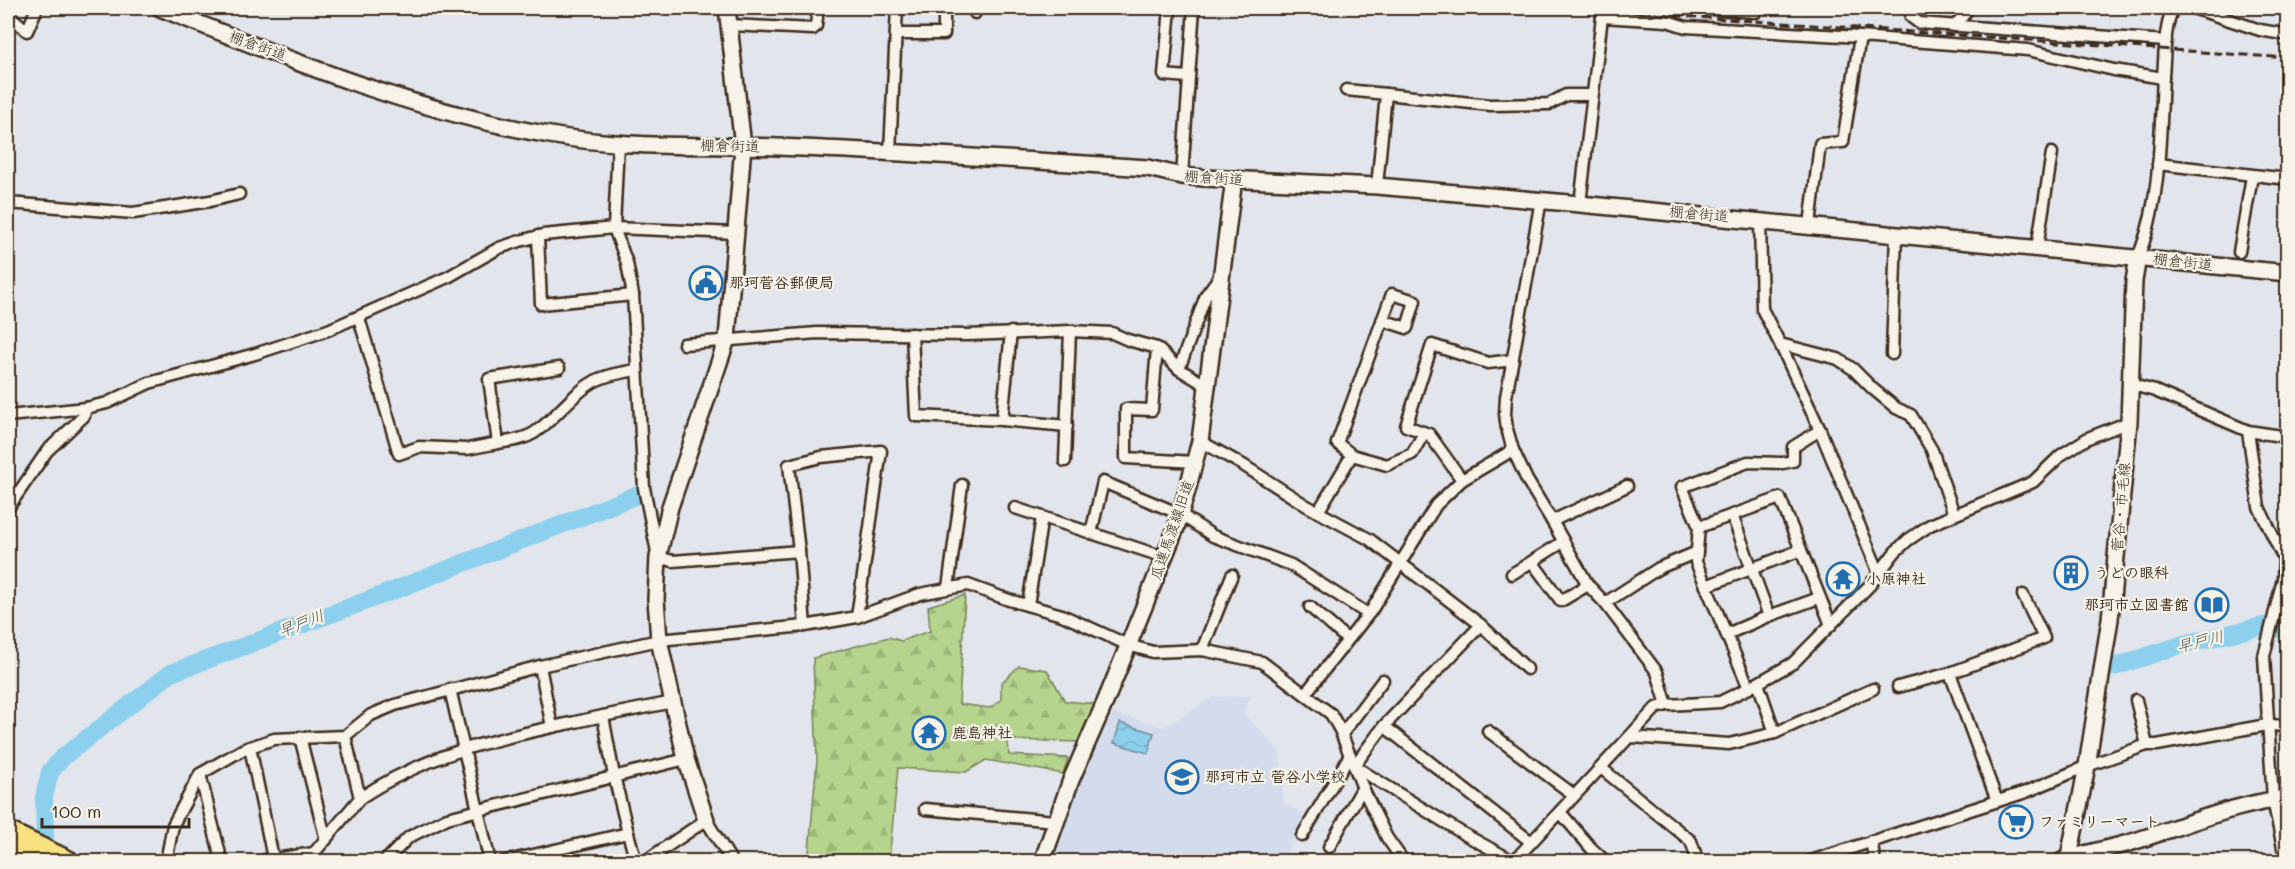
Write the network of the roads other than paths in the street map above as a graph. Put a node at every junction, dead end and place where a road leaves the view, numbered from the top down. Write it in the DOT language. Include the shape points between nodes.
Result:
graph roads {
  1 [pos="37,8"];
  2 [pos="160,8"];
  3 [pos="727,8"];
  4 [pos="818,8"];
  5 [pos="897,8"];
  6 [pos="944,8"];
  7 [pos="1170,8"];
  8 [pos="1194,8"];
  9 [pos="1700,8"];
  10 [pos="1758,8"];
  11 [pos="1913,8"];
  12 [pos="1969,8"];
  13 [pos="2173,8"];
  14 [pos="2193,8"];
  15 [pos="1602,12"];
  16 [pos="8,14"];
  17 [pos="730,25"];
  18 [pos="1955,26"];
  19 [pos="896,33"];
  20 [pos="2288,35"];
  21 [pos="1860,37"];
  22 [pos="2166,41"];
  23 [pos="1188,77"];
  24 [pos="2163,78"];
  25 [pos="1346,90"];
  26 [pos="1386,94"];
  27 [pos="1592,95"];
  28 [pos="618,143"];
  29 [pos="743,146"];
  30 [pos="891,152"];
  31 [pos="2052,153"];
  32 [pos="2158,164"];
  33 [pos="1182,176"];
  34 [pos="2252,176"];
  35 [pos="1234,179"];
  36 [pos="2288,179"];
  37 [pos="1377,186"];
  38 [pos="239,194"];
  39 [pos="1541,200"];
  40 [pos="8,203"];
  41 [pos="1580,204"];
  42 [pos="1760,220"];
  43 [pos="1810,225"];
  44 [pos="614,228"];
  45 [pos="736,233"];
  46 [pos="1896,234"];
  47 [pos="538,236"];
  48 [pos="2037,248"];
  49 [pos="2239,252"];
  50 [pos="2138,257"];
  51 [pos="2288,273"];
  52 [pos="1220,275"];
  53 [pos="633,295"];
  54 [pos="359,318"];
  55 [pos="1382,320"];
  56 [pos="1070,331"];
  57 [pos="1011,332"];
  58 [pos="912,334"];
  59 [pos="727,339"];
  60 [pos="684,344"];
  61 [pos="1780,344"];
  62 [pos="1157,348"];
  63 [pos="1892,354"];
  64 [pos="1513,360"];
  65 [pos="559,368"];
  66 [pos="1179,369"];
  67 [pos="636,370"];
  68 [pos="2129,384"];
  69 [pos="1207,386"];
  70 [pos="86,408"];
  71 [pos="8,416"];
  72 [pos="1002,420"];
  73 [pos="2129,422"];
  74 [pos="1066,426"];
  75 [pos="1820,430"];
  76 [pos="2248,431"];
  77 [pos="1424,433"];
  78 [pos="2288,436"];
  79 [pos="1200,441"];
  80 [pos="498,443"];
  81 [pos="1513,450"];
  82 [pos="1352,455"];
  83 [pos="1065,461"];
  84 [pos="1195,462"];
  85 [pos="1462,480"];
  86 [pos="962,485"];
  87 [pos="1627,486"];
  88 [pos="8,508"];
  89 [pos="1015,508"];
  90 [pos="1318,512"];
  91 [pos="1180,514"];
  92 [pos="1954,514"];
  93 [pos="1732,515"];
  94 [pos="1042,517"];
  95 [pos="1552,521"];
  96 [pos="1699,527"];
  97 [pos="1090,533"];
  98 [pos="1563,542"];
  99 [pos="1801,550"];
  100 [pos="799,551"];
  101 [pos="1697,552"];
  102 [pos="658,557"];
  103 [pos="1164,557"];
  104 [pos="1533,562"];
  105 [pos="1399,564"];
  106 [pos="1752,568"];
  107 [pos="1879,573"];
  108 [pos="1512,574"];
  109 [pos="1232,575"];
  110 [pos="1588,585"];
  111 [pos="1706,586"];
  112 [pos="948,588"];
  113 [pos="2023,596"];
  114 [pos="1819,598"];
  115 [pos="1605,603"];
  116 [pos="1028,605"];
  117 [pos="1310,607"];
  118 [pos="1368,614"];
  119 [pos="1769,616"];
  120 [pos="857,617"];
  121 [pos="1481,625"];
  122 [pos="805,626"];
  123 [pos="1832,626"];
  124 [pos="1726,634"];
  125 [pos="1347,639"];
  126 [pos="659,640"];
  127 [pos="1128,645"];
  128 [pos="1202,650"];
  129 [pos="540,666"];
  130 [pos="1527,669"];
  131 [pos="1950,673"];
  132 [pos="1383,680"];
  133 [pos="1754,685"];
  134 [pos="1898,687"];
  135 [pos="450,689"];
  136 [pos="1873,689"];
  137 [pos="1305,694"];
  138 [pos="2136,700"];
  139 [pos="673,702"];
  140 [pos="1667,705"];
  141 [pos="603,716"];
  142 [pos="2267,725"];
  143 [pos="1384,726"];
  144 [pos="2288,726"];
  145 [pos="552,727"];
  146 [pos="1488,731"];
  147 [pos="1775,733"];
  148 [pos="1342,734"];
  149 [pos="345,736"];
  150 [pos="300,737"];
  151 [pos="1631,737"];
  152 [pos="2147,745"];
  153 [pos="250,747"];
  154 [pos="464,748"];
  155 [pos="1350,755"];
  156 [pos="686,759"];
  157 [pos="1354,766"];
  158 [pos="2087,766"];
  159 [pos="1601,768"];
  160 [pos="200,774"];
  161 [pos="614,776"];
  162 [pos="1363,787"];
  163 [pos="1574,795"];
  164 [pos="360,798"];
  165 [pos="2280,799"];
  166 [pos="1997,801"];
  167 [pos="925,808"];
  168 [pos="477,809"];
  169 [pos="1560,812"];
  170 [pos="706,820"];
  171 [pos="1055,821"];
  172 [pos="8,833"];
  173 [pos="628,833"];
  174 [pos="1302,836"];
  175 [pos="326,840"];
  176 [pos="1530,841"];
  177 [pos="1871,841"];
  178 [pos="1329,847"];
  179 [pos="8,849"];
  180 [pos="316,857"];
  181 [pos="541,857"];
  182 [pos="273,858"];
  183 [pos="2287,859"];
  184 [pos="2065,860"];
  185 [pos="33,861"];
  186 [pos="68,861"];
  187 [pos="166,861"];
  188 [pos="222,861"];
  189 [pos="256,861"];
  190 [pos="384,861"];
  191 [pos="490,861"];
  192 [pos="502,861"];
  193 [pos="636,861"];
  194 [pos="644,861"];
  195 [pos="732,861"];
  196 [pos="1042,861"];
  197 [pos="1404,861"];
  198 [pos="1513,861"];
  199 [pos="1606,861"];
  200 [pos="1698,861"];
  201 [pos="1808,861"];
  202 [pos="1875,861"];
  203 [pos="2274,861"];
  1 -- 16 [label="street" via="27,31"];
  2 -- 28 [label="street, 棚倉街道" via="241,41 418,102 523,130"];
  3 -- 17 [label="street"];
  4 -- 17 [label="street" via="813,29"];
  5 -- 19 [label="street"];
  6 -- 19 [label="street" via="944,34"];
  7 -- 23 [label="street" via="1164,75"];
  8 -- 23 [label="street"];
  9 -- 10 [label="street" via="1756,12"];
  11 -- 18 [label="street" via="1911,17 1919,23"];
  12 -- 18 [label="street"];
  13 -- 22 [label="street"];
  14 -- 20 [label="street"];
  15 -- 21 [label="street" via="1686,27"];
  15 -- 27 [label="street"];
  17 -- 29 [label="street"];
  18 -- 22 [label="street"];
  19 -- 30 [label="street"];
  21 -- 24 [label="street" via="2028,50"];
  21 -- 43 [label="street" via="1843,142 1820,144"];
  22 -- 24 [label="street"];
  23 -- 33 [label="street"];
  24 -- 32 [label="street"];
  25 -- 26 [label="street"];
  26 -- 27 [label="street" via="1490,105 1549,104 1566,95"];
  26 -- 37 [label="street"];
  27 -- 41 [label="street"];
  28 -- 29 [label="street, 棚倉街道"];
  28 -- 44 [label="street"];
  29 -- 30 [label="street, 棚倉街道"];
  29 -- 45 [label="street"];
  30 -- 33 [label="street, 棚倉街道" via="1148,168"];
  31 -- 48 [label="street"];
  32 -- 34 [label="street"];
  32 -- 50 [label="street" via="2147,237"];
  33 -- 35 [label="street, 棚倉街道"];
  34 -- 36 [label="street"];
  34 -- 49 [label="street"];
  35 -- 37 [label="street, 棚倉街道"];
  35 -- 52 [label="street, 瓜連馬渡線旧道"];
  37 -- 39 [label="street, 棚倉街道"];
  38 -- 40 [label="street" via="133,213"];
  39 -- 41 [label="street, 棚倉街道"];
  39 -- 64 [label="street"];
  41 -- 42 [label="street, 棚倉街道"];
  42 -- 43 [label="street, 棚倉街道"];
  42 -- 61 [label="street" via="1762,309"];
  43 -- 46 [label="street, 棚倉街道"];
  44 -- 45 [label="street"];
  44 -- 47 [label="street"];
  44 -- 53 [label="street"];
  45 -- 59 [label="street"];
  46 -- 48 [label="street, 棚倉街道"];
  46 -- 63 [label="street"];
  47 -- 53 [label="street" via="541,303"];
  47 -- 54 [label="street" via="500,248"];
  48 -- 50 [label="street, 棚倉街道"];
  50 -- 51 [label="street, 棚倉街道"];
  50 -- 68 [label="street, 菅谷・市毛線"];
  52 -- 66 [label="street" via="1206,295"];
  52 -- 69 [label="street, 瓜連馬渡線旧道"];
  53 -- 67 [label="street"];
  54 -- 70 [label="street" via="302,339 149,383 107,403"];
  54 -- 80 [label="street" via="399,454 419,447 467,449"];
  55 -- 82 [label="street" via="1337,443"];
  56 -- 57 [label="street"];
  56 -- 62 [label="street" via="1112,333"];
  56 -- 74 [label="street"];
  57 -- 58 [label="street"];
  57 -- 72 [label="street"];
  58 -- 59 [label="street" via="817,333"];
  58 -- 72 [label="street" via="916,416"];
  59 -- 60 [label="street"];
  59 -- 102 [label="street" via="679,477"];
  61 -- 75 [label="street"];
  61 -- 92 [label="street" via="1838,359 1896,408 1911,415 1932,450"];
  62 -- 66 [label="street"];
  62 -- 84 [label="street" via="1152,410 1126,409 1126,458"];
  64 -- 77 [label="street" via="1488,363 1432,345 1406,426"];
  64 -- 81 [label="street" via="1505,414"];
  65 -- 80 [label="street" via="489,379"];
  66 -- 69 [label="street"];
  67 -- 80 [label="street" via="594,382 534,433"];
  67 -- 102 [label="street" via="644,488"];
  68 -- 73 [label="street, 菅谷・市毛線"];
  68 -- 76 [label="street" via="2155,391"];
  69 -- 79 [label="street, 瓜連馬渡線旧道"];
  70 -- 71 [label="street"];
  70 -- 88 [label="street" via="84,416 47,451"];
  72 -- 74 [label="street"];
  73 -- 92 [label="street" via="2088,438 2032,482"];
  73 -- 158 [label="street, 菅谷・市毛線" via="2110,619"];
  74 -- 83 [label="street"];
  75 -- 96 [label="street" via="1793,447 1793,461 1748,462 1683,487"];
  75 -- 107 [label="street"];
  76 -- 78 [label="street"];
  76 -- 142 [label="street" via="2259,507 2284,559 2283,579 2264,656"];
  77 -- 82 [label="street" via="1412,454 1387,465"];
  77 -- 85 [label="street" via="1429,434"];
  79 -- 84 [label="street, 瓜連馬渡線旧道"];
  79 -- 90 [label="street"];
  81 -- 85 [label="street"];
  81 -- 95 [label="street"];
  82 -- 90 [label="street"];
  84 -- 91 [label="street, 瓜連馬渡線旧道"];
  85 -- 105 [label="street" via="1436,505"];
  86 -- 112 [label="street"];
  87 -- 95 [label="street"];
  89 -- 94 [label="street"];
  90 -- 105 [label="street" via="1369,539"];
  91 -- 97 [label="street" via="1103,482"];
  91 -- 103 [label="street, 瓜連馬渡線旧道"];
  91 -- 118 [label="street" via="1213,536 1291,565"];
  92 -- 107 [label="street" via="1908,540"];
  93 -- 96 [label="street"];
  93 -- 99 [label="street" via="1780,498"];
  93 -- 106 [label="street"];
  94 -- 97 [label="street"];
  94 -- 116 [label="street"];
  95 -- 98 [label="street"];
  96 -- 101 [label="street"];
  97 -- 103 [label="street"];
  98 -- 104 [label="street"];
  98 -- 110 [label="street"];
  99 -- 106 [label="street"];
  99 -- 114 [label="street"];
  100 -- 102 [label="street" via="673,561"];
  100 -- 120 [label="street" via="789,465 821,457 881,451"];
  100 -- 122 [label="street"];
  101 -- 111 [label="street" via="1696,562"];
  101 -- 115 [label="street" via="1659,568"];
  102 -- 126 [label="street"];
  103 -- 127 [label="street, 瓜連馬渡線旧道"];
  104 -- 108 [label="street"];
  104 -- 110 [label="street" via="1561,601"];
  105 -- 118 [label="street"];
  105 -- 121 [label="street"];
  106 -- 111 [label="street"];
  106 -- 119 [label="street"];
  107 -- 123 [label="street"];
  109 -- 128 [label="street"];
  110 -- 115 [label="street"];
  111 -- 124 [label="street"];
  112 -- 116 [label="street" via="968,585"];
  112 -- 120 [label="street"];
  113 -- 131 [label="street" via="2044,638"];
  114 -- 119 [label="street"];
  114 -- 123 [label="street"];
  115 -- 140 [label="street" via="1657,672"];
  116 -- 127 [label="street" via="1062,615"];
  117 -- 125 [label="street"];
  118 -- 125 [label="street"];
  119 -- 124 [label="street"];
  120 -- 122 [label="street"];
  121 -- 130 [label="street"];
  121 -- 143 [label="street"];
  122 -- 126 [label="street"];
  123 -- 133 [label="street" via="1793,663"];
  124 -- 133 [label="street"];
  125 -- 137 [label="street"];
  126 -- 129 [label="street"];
  126 -- 139 [label="street"];
  127 -- 128 [label="street" via="1153,652"];
  127 -- 171 [label="street, 瓜連馬渡線旧道"];
  128 -- 137 [label="street" via="1262,662"];
  129 -- 135 [label="street"];
  129 -- 145 [label="street"];
  131 -- 134 [label="street"];
  131 -- 166 [label="street"];
  132 -- 148 [label="street"];
  133 -- 140 [label="street" via="1720,702"];
  133 -- 147 [label="street"];
  135 -- 149 [label="street" via="371,715"];
  135 -- 154 [label="street"];
  136 -- 147 [label="street"];
  137 -- 148 [label="street" via="1331,714"];
  138 -- 152 [label="street"];
  139 -- 141 [label="street"];
  139 -- 156 [label="street"];
  140 -- 151 [label="street" via="1656,708"];
  141 -- 145 [label="street"];
  141 -- 161 [label="street"];
  142 -- 144 [label="street"];
  142 -- 152 [label="street"];
  142 -- 165 [label="street"];
  143 -- 157 [label="street"];
  143 -- 176 [label="street"];
  145 -- 154 [label="street"];
  146 -- 163 [label="street"];
  147 -- 151 [label="street" via="1729,744"];
  148 -- 155 [label="street"];
  149 -- 150 [label="street"];
  149 -- 164 [label="street"];
  150 -- 153 [label="street" via="274,739"];
  150 -- 175 [label="street"];
  151 -- 159 [label="street"];
  152 -- 158 [label="street"];
  153 -- 160 [label="street"];
  153 -- 182 [label="street"];
  154 -- 164 [label="street" via="406,770"];
  154 -- 168 [label="street"];
  155 -- 157 [label="street"];
  155 -- 174 [label="street"];
  156 -- 161 [label="street"];
  156 -- 170 [label="street"];
  157 -- 162 [label="street"];
  157 -- 198 [label="street"];
  158 -- 166 [label="street"];
  158 -- 184 [label="street, 菅谷・市毛線"];
  159 -- 163 [label="street"];
  159 -- 200 [label="street" via="1691,841"];
  160 -- 187 [label="street" via="173,825"];
  160 -- 188 [label="street"];
  161 -- 168 [label="street"];
  161 -- 173 [label="street"];
  162 -- 178 [label="street"];
  162 -- 197 [label="street"];
  163 -- 169 [label="street"];
  164 -- 175 [label="street"];
  165 -- 183 [label="street"];
  165 -- 184 [label="street" via="2209,816"];
  166 -- 177 [label="street"];
  167 -- 171 [label="street"];
  168 -- 190 [label="street" via="408,837"];
  168 -- 191 [label="street"];
  169 -- 176 [label="street"];
  169 -- 199 [label="street"];
  170 -- 194 [label="street"];
  170 -- 195 [label="street"];
  171 -- 196 [label="street, 瓜連馬渡線旧道"];
  172 -- 186 [label="highway"];
  173 -- 181 [label="street"];
  173 -- 193 [label="street"];
  175 -- 180 [label="street"];
  176 -- 198 [label="street"];
  177 -- 201 [label="street"];
  177 -- 202 [label="street"];
  179 -- 185 [label="highway"];
  180 -- 182 [label="street"];
  181 -- 192 [label="street"];
  182 -- 189 [label="street"];
  183 -- 203 [label="street"];
}
